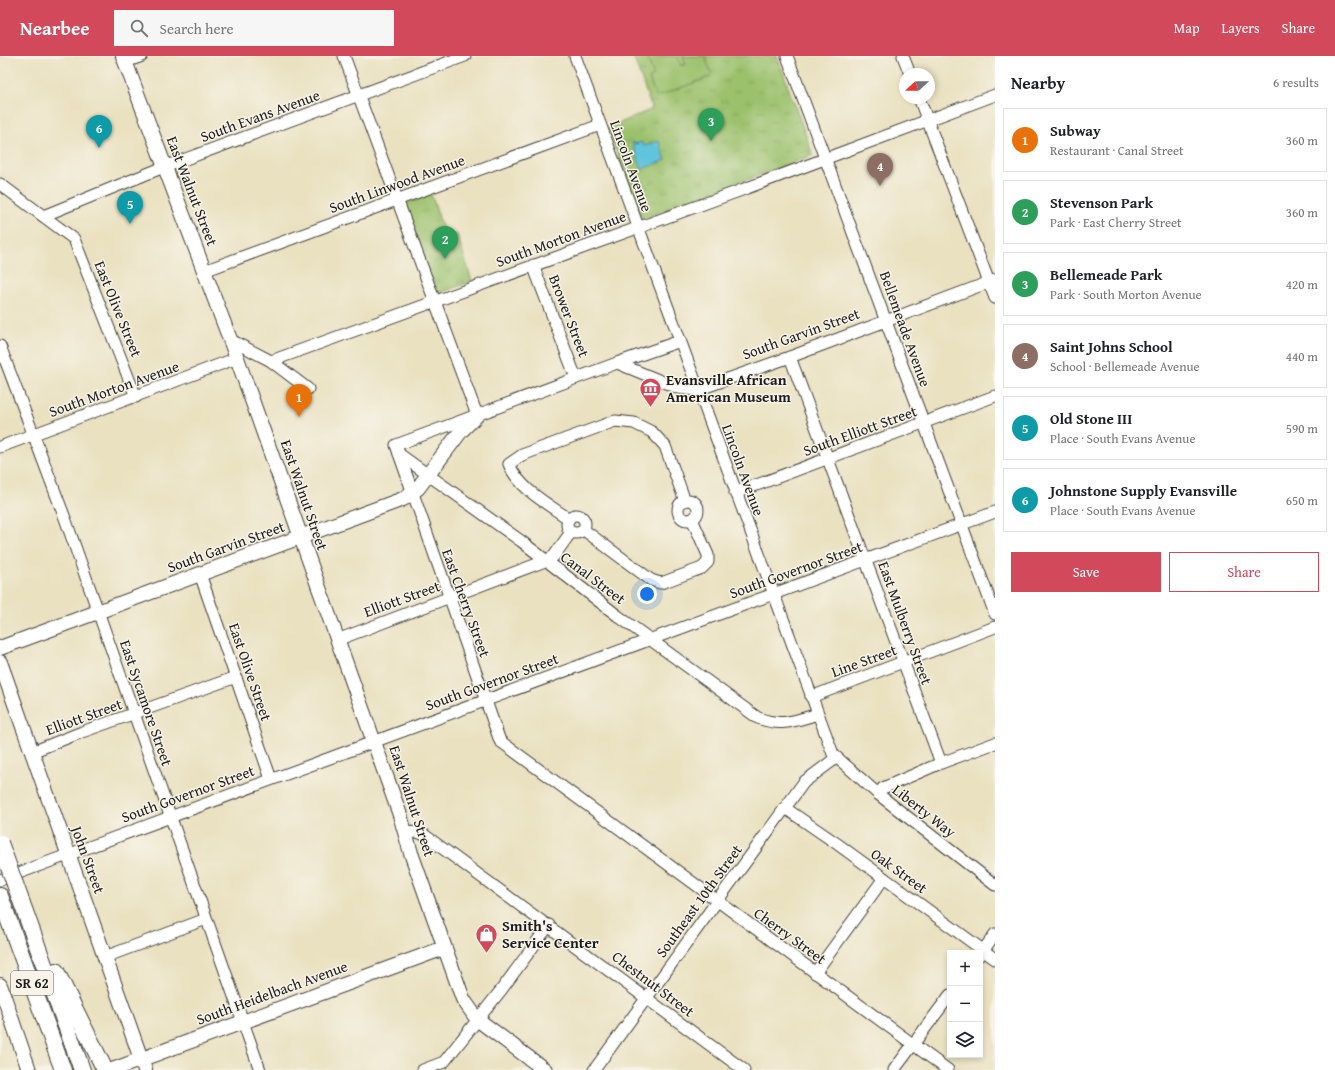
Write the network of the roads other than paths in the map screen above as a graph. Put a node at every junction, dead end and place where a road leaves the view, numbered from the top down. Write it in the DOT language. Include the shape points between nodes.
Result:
graph roads {
  1 [pos="142,56"];
  2 [pos="344,56"];
  3 [pos="465,56"];
  4 [pos="575,56"];
  5 [pos="786,56"];
  6 [pos="903,56"];
  7 [pos="124,59"];
  8 [pos="908,68"];
  9 [pos="359,95"];
  10 [pos="995,95"];
  11 [pos="921,104"];
  12 [pos="928,120"];
  13 [pos="600,125"];
  14 [pos="825,158"];
  15 [pos="164,167"];
  16 [pos="0,184"];
  17 [pos="397,200"];
  18 [pos="44,216"];
  19 [pos="638,227"];
  20 [pos="533,265"];
  21 [pos="204,271"];
  22 [pos="992,281"];
  23 [pos="995,298"];
  24 [pos="436,301"];
  25 [pos="886,320"];
  26 [pos="229,339"];
  27 [pos="680,341"];
  28 [pos="0,346"];
  29 [pos="790,357"];
  30 [pos="237,358"];
  31 [pos="271,361"];
  32 [pos="617,363"];
  33 [pos="576,378"];
  34 [pos="308,388"];
  35 [pos="697,390"];
  36 [pos="995,396"];
  37 [pos="136,397"];
  38 [pos="477,415"];
  39 [pos="924,423"];
  40 [pos="34,434"];
  41 [pos="0,447"];
  42 [pos="399,454"];
  43 [pos="828,458"];
  44 [pos="428,475"];
  45 [pos="735,493"];
  46 [pos="412,494"];
  47 [pos="995,512"];
  48 [pos="569,519"];
  49 [pos="962,524"];
  50 [pos="584,530"];
  51 [pos="571,532"];
  52 [pos="301,537"];
  53 [pos="544,561"];
  54 [pos="866,561"];
  55 [pos="200,574"];
  56 [pos="773,594"];
  57 [pos="449,598"];
  58 [pos="98,612"];
  59 [pos="995,614"];
  60 [pos="995,627"];
  61 [pos="652,639"];
  62 [pos="337,640"];
  63 [pos="0,648"];
  64 [pos="0,662"];
  65 [pos="903,662"];
  66 [pos="236,677"];
  67 [pos="811,696"];
  68 [pos="485,700"];
  69 [pos="134,714"];
  70 [pos="818,714"];
  71 [pos="374,741"];
  72 [pos="995,743"];
  73 [pos="32,752"];
  74 [pos="836,758"];
  75 [pos="941,763"];
  76 [pos="271,779"];
  77 [pos="878,794"];
  78 [pos="785,808"];
  79 [pos="170,816"];
  80 [pos="614,826"];
  81 [pos="405,833"];
  82 [pos="0,843"];
  83 [pos="68,854"];
  84 [pos="884,878"];
  85 [pos="995,885"];
  86 [pos="11,887"];
  87 [pos="0,896"];
  88 [pos="717,902"];
  89 [pos="206,919"];
  90 [pos="549,925"];
  91 [pos="995,934"];
  92 [pos="444,948"];
  93 [pos="979,950"];
  94 [pos="983,951"];
  95 [pos="983,953"];
  96 [pos="105,957"];
  97 [pos="995,959"];
  98 [pos="815,973"];
  99 [pos="1,991"];
  100 [pos="647,997"];
  101 [pos="947,998"];
  102 [pos="477,1019"];
  103 [pos="243,1022"];
  104 [pos="913,1044"];
  105 [pos="143,1065"];
  106 [pos="106,1067"];
  107 [pos="82,1069"];
  108 [pos="29,1070"];
  109 [pos="63,1070"];
  110 [pos="260,1070"];
  111 [pos="423,1070"];
  112 [pos="545,1070"];
  113 [pos="594,1070"];
  114 [pos="744,1070"];
  115 [pos="894,1070"];
  116 [pos="948,1070"];
  1 -- 7 [label="street"];
  2 -- 9 [label="street"];
  3 -- 9 [label="street, South Evans Avenue"];
  4 -- 13 [label="street, Lincoln Avenue"];
  5 -- 14 [label="street, Bellemeade Avenue"];
  6 -- 8 [label="street"];
  7 -- 15 [label="main road, East Walnut Street"];
  9 -- 15 [label="street, South Evans Avenue"];
  9 -- 17 [label="street"];
  10 -- 12 [label="street, South Morton Avenue"];
  11 -- 12 [label="street"];
  12 -- 14 [label="street, South Morton Avenue"];
  12 -- 22 [label="street"];
  13 -- 17 [label="street, South Linwood Avenue"];
  13 -- 19 [label="street, Lincoln Avenue"];
  14 -- 19 [label="street, South Morton Avenue"];
  14 -- 25 [label="street, Bellemeade Avenue"];
  15 -- 18 [label="street, South Evans Avenue"];
  15 -- 21 [label="main road, East Walnut Street"];
  16 -- 18 [label="street"];
  17 -- 21 [label="street, South Linwood Avenue"];
  17 -- 24 [label="street"];
  18 -- 37 [label="street, East Olive Street" via="74,239"];
  19 -- 20 [label="street, South Morton Avenue"];
  19 -- 27 [label="street, Lincoln Avenue"];
  20 -- 24 [label="street, South Morton Avenue"];
  20 -- 33 [label="street, Brower Street"];
  21 -- 26 [label="main road, East Walnut Street"];
  22 -- 23 [label="street"];
  22 -- 25 [label="street, South Garvin Street"];
  24 -- 31 [label="street, South Morton Avenue"];
  24 -- 38 [label="street"];
  25 -- 29 [label="street, South Garvin Street"];
  25 -- 39 [label="street, Bellemeade Avenue"];
  26 -- 30 [label="main road, East Walnut Street"];
  26 -- 31 [label="street"];
  27 -- 32 [label="street, South Garvin Street"];
  27 -- 35 [label="street, Lincoln Avenue"];
  28 -- 40 [label="street, East Sycamore Street"];
  29 -- 35 [label="street, South Garvin Street"];
  29 -- 43 [label="street, East Mulberry Street"];
  30 -- 37 [label="street, South Morton Avenue"];
  30 -- 52 [label="main road, East Walnut Street"];
  31 -- 34 [label="street"];
  32 -- 33 [label="street, South Garvin Street"];
  32 -- 35 [label="street, South Garvin Street" via="678,388"];
  33 -- 38 [label="street, South Garvin Street"];
  35 -- 45 [label="street, Lincoln Avenue"];
  36 -- 39 [label="street, South Elliott Street"];
  37 -- 40 [label="street, South Morton Avenue"];
  38 -- 42 [label="street, South Garvin Street" via="396,445"];
  38 -- 44 [label="main road, South Garvin Street" via="461,430"];
  39 -- 43 [label="street, South Elliott Street"];
  39 -- 49 [label="street, Bellemeade Avenue"];
  40 -- 41 [label="street, South Morton Avenue"];
  40 -- 58 [label="street, East Sycamore Street"];
  42 -- 44 [label="street, Canal Street"];
  42 -- 46 [label="street, East Cherry Street"];
  43 -- 45 [label="street, South Elliott Street"];
  43 -- 54 [label="street, East Mulberry Street"];
  44 -- 46 [label="main road, South Garvin Street"];
  44 -- 53 [label="street, Canal Street" via="521,541"];
  45 -- 56 [label="street, Lincoln Avenue"];
  46 -- 52 [label="main road, South Garvin Street"];
  46 -- 57 [label="street, East Cherry Street"];
  47 -- 49 [label="street, South Governor Street"];
  48 -- 50 [label="street" via="575,515 582,517 585,523"];
  48 -- 50 [label="street" via="523,484 509,464 522,455 615,421 644,426 665,446 685,501 692,501 697,506 697,514 692,519 708,555 708,562 702,568 660,583 651,580"];
  48 -- 51 [label="street" via="567,526"];
  49 -- 54 [label="street, South Governor Street"];
  49 -- 59 [label="street, Bellemeade Avenue"];
  50 -- 51 [label="street" via="578,534"];
  51 -- 53 [label="street, Elliott Street" via="554,556"];
  52 -- 55 [label="main road, South Garvin Street"];
  52 -- 62 [label="main road, East Walnut Street"];
  53 -- 57 [label="street, Elliott Street"];
  53 -- 61 [label="street, Canal Street"];
  54 -- 56 [label="street, South Governor Street"];
  54 -- 65 [label="street, East Mulberry Street"];
  55 -- 58 [label="main road, South Garvin Street"];
  55 -- 66 [label="street, East Olive Street"];
  56 -- 61 [label="street, South Governor Street"];
  56 -- 67 [label="street, Lincoln Avenue"];
  57 -- 62 [label="street, Elliott Street"];
  57 -- 68 [label="street, East Cherry Street"];
  58 -- 63 [label="main road, South Garvin Street"];
  58 -- 69 [label="street, East Sycamore Street"];
  60 -- 65 [label="street, Line Street"];
  61 -- 68 [label="street, South Governor Street"];
  61 -- 70 [label="street, Canal Street" via="758,718 784,724"];
  62 -- 71 [label="main road, East Walnut Street"];
  64 -- 73 [label="main road, John Street"];
  65 -- 67 [label="street, Line Street"];
  65 -- 75 [label="street, East Mulberry Street"];
  66 -- 69 [label="street, Elliott Street"];
  66 -- 76 [label="street, East Olive Street"];
  67 -- 70 [label="street, Lincoln Avenue"];
  68 -- 71 [label="street, South Governor Street"];
  68 -- 80 [label="street, East Cherry Street" via="500,740 504,744"];
  69 -- 73 [label="street, Elliott Street"];
  69 -- 79 [label="street, East Sycamore Street"];
  70 -- 74 [label="street, Lincoln Avenue"];
  71 -- 76 [label="street, South Governor Street"];
  71 -- 81 [label="main road, East Walnut Street"];
  72 -- 75 [label="street"];
  73 -- 83 [label="main road, John Street"];
  74 -- 77 [label="street, Liberty Way"];
  74 -- 78 [label="street, Southeast 10th Street" via="810,776"];
  75 -- 77 [label="street" via="883,788"];
  76 -- 79 [label="street, South Governor Street"];
  77 -- 85 [label="street, Liberty Way"];
  78 -- 84 [label="street, Oak Street"];
  78 -- 88 [label="street, Southeast 10th Street"];
  79 -- 83 [label="street, South Governor Street"];
  79 -- 89 [label="street, East Sycamore Street"];
  80 -- 88 [label="street, Cherry Street"];
  81 -- 90 [label="street, Chestnut Street" via="424,834"];
  81 -- 92 [label="main road, East Walnut Street"];
  82 -- 86 [label="highway, SR 62, bridge"];
  83 -- 86 [label="street, South Governor Street"];
  83 -- 96 [label="main road, John Street"];
  84 -- 93 [label="street, Oak Street"];
  84 -- 98 [label="street"];
  86 -- 106 [label="highway"];
  86 -- 107 [label="highway, SR 62"];
  87 -- 109 [label="highway, SR 62"];
  88 -- 98 [label="street, Cherry Street"];
  88 -- 100 [label="street, Southeast 10th Street"];
  89 -- 96 [label="street"];
  89 -- 103 [label="street, East Sycamore Street"];
  90 -- 100 [label="street, Chestnut Street"];
  90 -- 102 [label="street"];
  91 -- 94 [label="street"];
  92 -- 102 [label="main road, East Walnut Street" via="463,1000"];
  92 -- 103 [label="main road, South Heidelbach Avenue"];
  95 -- 97 [label="street, Oak Street"];
  96 -- 105 [label="main road, John Street"];
  98 -- 104 [label="street, Cherry Street"];
  99 -- 108 [label="main road"];
  100 -- 113 [label="street, Southeast 10th Street"];
  100 -- 114 [label="street, Chestnut Street"];
  101 -- 104 [label="street"];
  102 -- 111 [label="street" via="444,1062"];
  102 -- 112 [label="main road, East Walnut Street"];
  103 -- 105 [label="main road, South Heidelbach Avenue"];
  103 -- 110 [label="street, East Sycamore Street"];
  104 -- 115 [label="street"];
  104 -- 116 [label="street, Cherry Street"];
  105 -- 106 [label="main road, South Heidelbach Avenue"];
}
